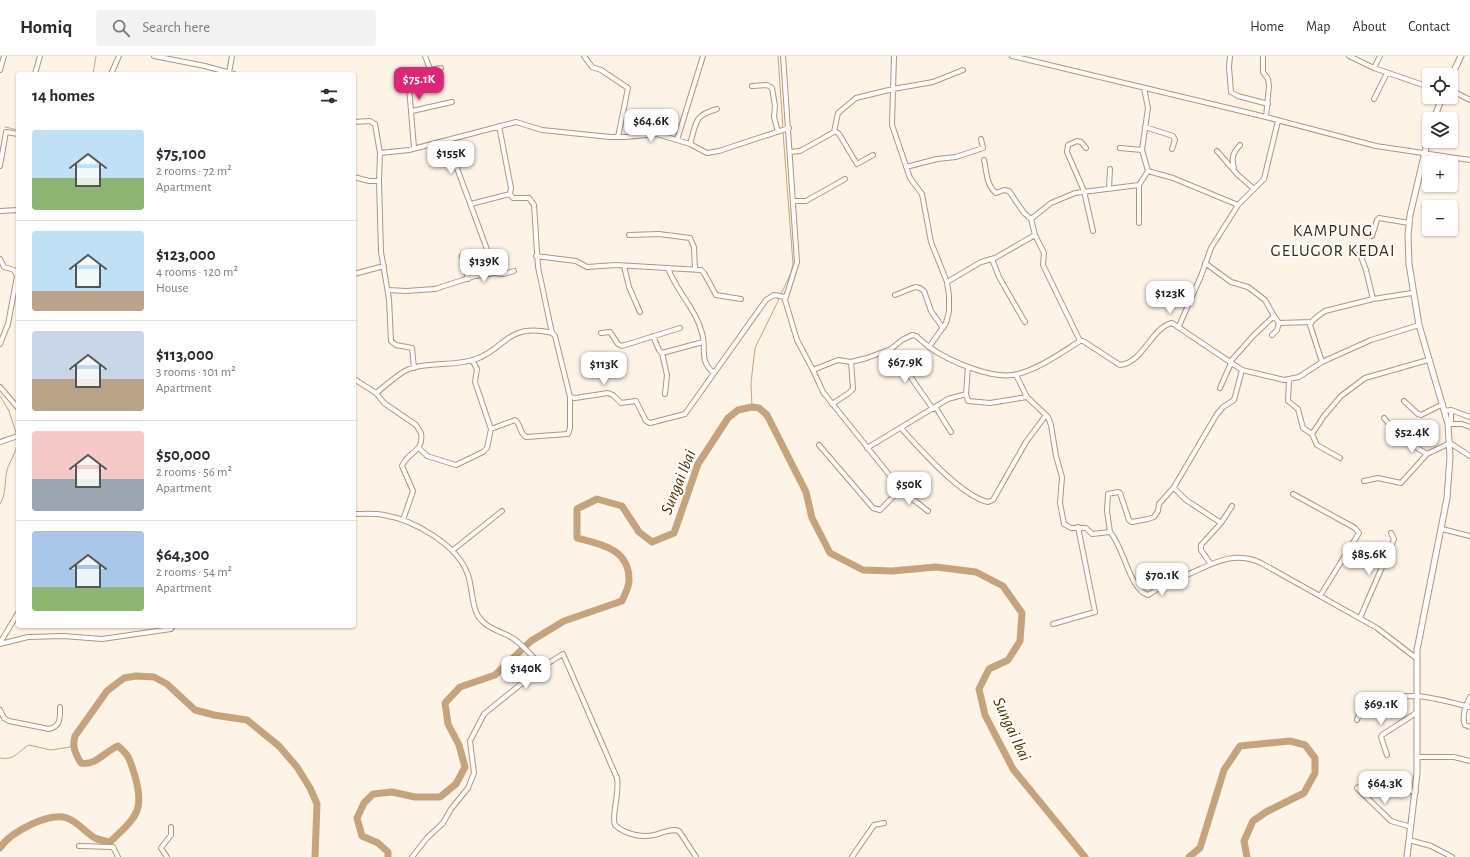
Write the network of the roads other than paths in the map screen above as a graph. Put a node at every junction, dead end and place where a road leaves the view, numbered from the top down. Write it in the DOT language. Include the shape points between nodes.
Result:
graph roads {
  1 [pos="4,56"];
  2 [pos="40,56"];
  3 [pos="119,56"];
  4 [pos="154,56"];
  5 [pos="232,56"];
  6 [pos="425,56"];
  7 [pos="584,56"];
  8 [pos="703,56"];
  9 [pos="783,56"];
  10 [pos="894,56"];
  11 [pos="1012,56"];
  12 [pos="1230,56"];
  13 [pos="1263,56"];
  14 [pos="1349,56"];
  15 [pos="1380,56"];
  16 [pos="1461,56"];
  17 [pos="441,68"];
  18 [pos="1374,68"];
  19 [pos="1455,68"];
  20 [pos="430,69"];
  21 [pos="0,70"];
  22 [pos="963,70"];
  23 [pos="36,72"];
  24 [pos="112,72"];
  25 [pos="225,72"];
  26 [pos="229,72"];
  27 [pos="1388,73"];
  28 [pos="1422,85"];
  29 [pos="752,86"];
  30 [pos="893,88"];
  31 [pos="1144,88"];
  32 [pos="1458,94"];
  33 [pos="1374,99"];
  34 [pos="1470,100"];
  35 [pos="452,102"];
  36 [pos="1268,106"];
  37 [pos="717,108"];
  38 [pos="412,111"];
  39 [pos="1267,115"];
  40 [pos="1278,121"];
  41 [pos="356,122"];
  42 [pos="499,126"];
  43 [pos="1145,127"];
  44 [pos="0,129"];
  45 [pos="788,129"];
  46 [pos="779,131"];
  47 [pos="835,131"];
  48 [pos="6,132"];
  49 [pos="16,134"];
  50 [pos="618,137"];
  51 [pos="981,139"];
  52 [pos="677,140"];
  53 [pos="447,141"];
  54 [pos="690,144"];
  55 [pos="1240,145"];
  56 [pos="414,148"];
  57 [pos="1086,148"];
  58 [pos="1120,148"];
  59 [pos="1426,148"];
  60 [pos="1172,149"];
  61 [pos="1142,150"];
  62 [pos="1217,151"];
  63 [pos="380,152"];
  64 [pos="790,152"];
  65 [pos="1425,152"];
  66 [pos="873,155"];
  67 [pos="984,160"];
  68 [pos="1470,160"];
  69 [pos="0,166"];
  70 [pos="906,167"];
  71 [pos="1110,168"];
  72 [pos="1148,170"];
  73 [pos="1234,170"];
  74 [pos="356,178"];
  75 [pos="845,179"];
  76 [pos="379,182"];
  77 [pos="1139,185"];
  78 [pos="1109,188"];
  79 [pos="1254,188"];
  80 [pos="1084,191"];
  81 [pos="510,194"];
  82 [pos="794,202"];
  83 [pos="471,204"];
  84 [pos="1238,205"];
  85 [pos="16,210"];
  86 [pos="0,211"];
  87 [pos="1031,219"];
  88 [pos="1139,223"];
  89 [pos="1409,223"];
  90 [pos="1093,231"];
  91 [pos="1035,234"];
  92 [pos="629,235"];
  93 [pos="1372,236"];
  94 [pos="1360,254"];
  95 [pos="462,256"];
  96 [pos="536,256"];
  97 [pos="992,259"];
  98 [pos="0,260"];
  99 [pos="1205,263"];
  100 [pos="384,266"];
  101 [pos="624,266"];
  102 [pos="668,268"];
  103 [pos="695,269"];
  104 [pos="514,271"];
  105 [pos="16,273"];
  106 [pos="356,273"];
  107 [pos="493,273"];
  108 [pos="468,279"];
  109 [pos="16,281"];
  110 [pos="947,282"];
  111 [pos="388,290"];
  112 [pos="1412,294"];
  113 [pos="895,295"];
  114 [pos="784,297"];
  115 [pos="741,299"];
  116 [pos="1373,299"];
  117 [pos="13,301"];
  118 [pos="16,302"];
  119 [pos="640,312"];
  120 [pos="1274,316"];
  121 [pos="1025,322"];
  122 [pos="1311,322"];
  123 [pos="1279,323"];
  124 [pos="1419,325"];
  125 [pos="1180,326"];
  126 [pos="680,328"];
  127 [pos="943,328"];
  128 [pos="552,332"];
  129 [pos="601,333"];
  130 [pos="1272,334"];
  131 [pos="653,336"];
  132 [pos="1080,341"];
  133 [pos="703,342"];
  134 [pos="0,344"];
  135 [pos="929,346"];
  136 [pos="891,349"];
  137 [pos="662,353"];
  138 [pos="472,360"];
  139 [pos="1428,360"];
  140 [pos="850,362"];
  141 [pos="1231,362"];
  142 [pos="1322,362"];
  143 [pos="968,367"];
  144 [pos="414,368"];
  145 [pos="813,370"];
  146 [pos="1242,370"];
  147 [pos="714,372"];
  148 [pos="1016,375"];
  149 [pos="356,380"];
  150 [pos="1289,380"];
  151 [pos="0,387"];
  152 [pos="1220,388"];
  153 [pos="376,393"];
  154 [pos="665,394"];
  155 [pos="966,394"];
  156 [pos="570,396"];
  157 [pos="1027,397"];
  158 [pos="1404,401"];
  159 [pos="832,404"];
  160 [pos="1442,404"];
  161 [pos="16,405"];
  162 [pos="934,408"];
  163 [pos="1451,410"];
  164 [pos="1444,411"];
  165 [pos="1046,416"];
  166 [pos="1470,417"];
  167 [pos="1384,418"];
  168 [pos="1449,424"];
  169 [pos="491,428"];
  170 [pos="901,428"];
  171 [pos="1470,428"];
  172 [pos="951,432"];
  173 [pos="1312,434"];
  174 [pos="16,436"];
  175 [pos="0,442"];
  176 [pos="1450,444"];
  177 [pos="820,445"];
  178 [pos="419,448"];
  179 [pos="867,448"];
  180 [pos="1427,454"];
  181 [pos="1470,456"];
  182 [pos="1340,458"];
  183 [pos="1364,481"];
  184 [pos="898,488"];
  185 [pos="1174,488"];
  186 [pos="1293,494"];
  187 [pos="1232,506"];
  188 [pos="502,511"];
  189 [pos="928,512"];
  190 [pos="356,514"];
  191 [pos="403,520"];
  192 [pos="1221,523"];
  193 [pos="1078,528"];
  194 [pos="1442,530"];
  195 [pos="1110,532"];
  196 [pos="1391,533"];
  197 [pos="1470,536"];
  198 [pos="452,550"];
  199 [pos="1210,563"];
  200 [pos="1320,596"];
  201 [pos="16,616"];
  202 [pos="1360,618"];
  203 [pos="1053,624"];
  204 [pos="172,628"];
  205 [pos="0,643"];
  206 [pos="1416,658"];
  207 [pos="542,667"];
  208 [pos="1416,696"];
  209 [pos="1470,697"];
  210 [pos="60,707"];
  211 [pos="1468,707"];
  212 [pos="0,710"];
  213 [pos="1416,713"];
  214 [pos="1357,720"];
  215 [pos="1470,727"];
  216 [pos="1387,755"];
  217 [pos="1417,757"];
  218 [pos="1470,761"];
  219 [pos="1416,792"];
  220 [pos="884,823"];
  221 [pos="171,827"];
  222 [pos="1412,827"];
  223 [pos="1409,840"];
  224 [pos="79,846"];
  225 [pos="118,857"];
  226 [pos="167,857"];
  227 [pos="412,857"];
  228 [pos="696,857"];
  229 [pos="852,857"];
  230 [pos="1407,857"];
  231 [pos="1452,857"];
  1 -- 21 [label="street"];
  2 -- 23 [label="street"];
  3 -- 24 [label="street"];
  4 -- 25 [label="street"];
  5 -- 26 [label="street"];
  6 -- 20 [label="street"];
  7 -- 50 [label="street" via="592,66 628,88"];
  8 -- 52 [label="street"];
  9 -- 45 [label="street"];
  10 -- 30 [label="street"];
  11 -- 31 [label="street"];
  12 -- 36 [label="street" via="1231,92"];
  13 -- 36 [label="street" via="1263,72 1268,79"];
  14 -- 18 [label="street"];
  15 -- 18 [label="street"];
  16 -- 19 [label="main road"];
  17 -- 20 [label="street"];
  18 -- 27 [label="street"];
  20 -- 38 [label="street" via="408,74"];
  22 -- 30 [label="street" via="933,82"];
  27 -- 28 [label="street"];
  27 -- 33 [label="street"];
  29 -- 46 [label="street" via="766,85 772,88 774,117"];
  30 -- 47 [label="street" via="854,100 838,113"];
  30 -- 70 [label="street" via="891,122"];
  31 -- 39 [label="street"];
  31 -- 43 [label="street" via="1148,108"];
  32 -- 34 [label="street"];
  35 -- 38 [label="street"];
  36 -- 39 [label="street"];
  37 -- 54 [label="street" via="699,116"];
  38 -- 56 [label="street"];
  39 -- 40 [label="street"];
  40 -- 65 [label="street" via="1376,146"];
  40 -- 79 [label="street" via="1265,175"];
  41 -- 63 [label="street" via="370,121 375,124"];
  42 -- 50 [label="street" via="519,122 542,130"];
  42 -- 53 [label="street"];
  42 -- 81 [label="street"];
  43 -- 60 [label="street" via="1173,136 1175,140"];
  43 -- 61 [label="street"];
  44 -- 48 [label="street"];
  45 -- 46 [label="street"];
  45 -- 64 [label="street"];
  46 -- 54 [label="street" via="714,152 707,153"];
  47 -- 64 [label="street" via="800,151"];
  47 -- 66 [label="street" via="857,164"];
  48 -- 49 [label="street"];
  48 -- 69 [label="street"];
  50 -- 52 [label="street" via="657,134"];
  51 -- 70 [label="street" via="983,148 956,157"];
  52 -- 54 [label="street"];
  53 -- 56 [label="street"];
  53 -- 83 [label="street"];
  55 -- 73 [label="street" via="1233,154"];
  56 -- 63 [label="street"];
  57 -- 80 [label="street" via="1079,141 1071,143 1067,148 1068,156"];
  58 -- 61 [label="street"];
  59 -- 65 [label="main road"];
  61 -- 72 [label="street"];
  62 -- 73 [label="street"];
  63 -- 76 [label="street"];
  64 -- 82 [label="street"];
  65 -- 68 [label="street"];
  65 -- 89 [label="main road"];
  67 -- 87 [label="street" via="986,175 993,190 996,193 1009,191 1024,214"];
  70 -- 110 [label="street" via="910,178 922,194 931,242"];
  71 -- 78 [label="street"];
  72 -- 77 [label="street"];
  72 -- 84 [label="street"];
  73 -- 79 [label="street"];
  74 -- 76 [label="street"];
  75 -- 82 [label="street" via="806,201"];
  76 -- 100 [label="street" via="381,252"];
  77 -- 78 [label="street"];
  77 -- 88 [label="street"];
  78 -- 80 [label="street"];
  79 -- 84 [label="street"];
  80 -- 87 [label="street" via="1051,203"];
  80 -- 90 [label="street"];
  81 -- 83 [label="street"];
  81 -- 96 [label="street" via="513,198 529,198 533,202"];
  82 -- 114 [label="street" via="797,262"];
  83 -- 107 [label="street" via="495,268"];
  84 -- 99 [label="street" via="1211,248"];
  85 -- 86 [label="street"];
  87 -- 91 [label="street"];
  89 -- 93 [label="street" via="1379,218"];
  89 -- 112 [label="main road"];
  91 -- 97 [label="street"];
  91 -- 132 [label="street" via="1044,253 1043,265"];
  92 -- 103 [label="street" via="659,234 690,238 694,245"];
  94 -- 116 [label="street"];
  95 -- 108 [label="street"];
  96 -- 101 [label="street" via="576,261 587,267"];
  96 -- 128 [label="street"];
  97 -- 110 [label="street" via="981,262"];
  97 -- 121 [label="street" via="999,277"];
  98 -- 105 [label="street" via="4,267"];
  99 -- 120 [label="street" via="1231,282 1248,287 1265,300"];
  99 -- 125 [label="street"];
  100 -- 106 [label="street"];
  100 -- 111 [label="street"];
  101 -- 102 [label="street"];
  101 -- 119 [label="street"];
  102 -- 103 [label="street"];
  102 -- 133 [label="street" via="697,321"];
  103 -- 115 [label="street" via="704,273 716,295"];
  104 -- 107 [label="street" via="504,274"];
  107 -- 108 [label="street"];
  108 -- 111 [label="street" via="429,290"];
  109 -- 117 [label="street"];
  110 -- 127 [label="street" via="949,307"];
  111 -- 144 [label="street" via="391,341 396,345 412,348"];
  112 -- 116 [label="street"];
  112 -- 124 [label="main road"];
  113 -- 127 [label="street" via="915,287 920,288"];
  114 -- 145 [label="street" via="796,340"];
  114 -- 147 [label="street" via="769,297"];
  116 -- 122 [label="street" via="1328,310"];
  117 -- 118 [label="street"];
  117 -- 134 [label="street"];
  120 -- 123 [label="street"];
  120 -- 141 [label="street"];
  122 -- 123 [label="street"];
  122 -- 142 [label="street"];
  123 -- 130 [label="street" via="1277,330"];
  124 -- 139 [label="main road"];
  124 -- 142 [label="street" via="1371,340"];
  125 -- 132 [label="street" via="1168,324 1137,356 1124,365 1117,364"];
  125 -- 141 [label="street"];
  126 -- 131 [label="street"];
  127 -- 135 [label="street"];
  128 -- 138 [label="street" via="517,333 487,354"];
  128 -- 156 [label="street"];
  129 -- 131 [label="street" via="610,332 622,346"];
  131 -- 137 [label="street"];
  132 -- 148 [label="street" via="1053,358"];
  133 -- 137 [label="street"];
  133 -- 147 [label="street" via="705,362"];
  135 -- 136 [label="street" via="916,336 912,336"];
  135 -- 143 [label="street" via="947,359"];
  136 -- 140 [label="street"];
  136 -- 162 [label="street"];
  137 -- 154 [label="street" via="667,375"];
  138 -- 144 [label="street" via="453,365"];
  138 -- 169 [label="street" via="477,368 475,382"];
  139 -- 160 [label="main road"];
  139 -- 173 [label="street" via="1364,378 1341,396"];
  140 -- 145 [label="street" via="838,360"];
  140 -- 159 [label="street" via="853,389"];
  141 -- 146 [label="street"];
  141 -- 152 [label="street"];
  142 -- 150 [label="street" via="1299,377"];
  143 -- 148 [label="street"];
  143 -- 155 [label="street"];
  144 -- 153 [label="street" via="403,372"];
  145 -- 159 [label="street" via="823,392"];
  146 -- 150 [label="street" via="1277,380"];
  146 -- 185 [label="street" via="1234,400 1217,414"];
  147 -- 156 [label="street" via="685,414 650,423 646,421 636,401 621,403 610,394 575,398"];
  148 -- 157 [label="street"];
  149 -- 153 [label="street"];
  150 -- 173 [label="street" via="1288,401 1298,409 1303,428"];
  151 -- 161 [label="street"];
  153 -- 178 [label="street" via="384,403 418,427 422,436"];
  155 -- 157 [label="street" via="968,401 980,402"];
  155 -- 162 [label="street" via="952,397"];
  156 -- 169 [label="street" via="568,434 526,437 521,433 515,420"];
  157 -- 165 [label="street"];
  158 -- 160 [label="street" via="1421,415"];
  159 -- 179 [label="street"];
  160 -- 164 [label="main road"];
  162 -- 170 [label="street"];
  162 -- 172 [label="street"];
  163 -- 164 [label="street"];
  163 -- 166 [label="street"];
  163 -- 168 [label="street"];
  164 -- 168 [label="main road"];
  165 -- 170 [label="street" via="1026,442 993,500 988,502 966,491 930,460"];
  165 -- 193 [label="street" via="1051,425 1062,477 1060,503 1063,521 1067,526"];
  167 -- 180 [label="street" via="1401,438"];
  168 -- 171 [label="street" via="1462,424"];
  168 -- 176 [label="main road"];
  169 -- 178 [label="street" via="487,448 459,464 453,465 427,456"];
  170 -- 179 [label="street"];
  173 -- 182 [label="street" via="1317,445"];
  174 -- 175 [label="street"];
  176 -- 180 [label="street"];
  176 -- 181 [label="street"];
  176 -- 194 [label="main road" via="1448,498"];
  177 -- 184 [label="street" via="876,510 880,510 892,499"];
  178 -- 191 [label="street" via="402,466 414,491"];
  179 -- 184 [label="street"];
  180 -- 183 [label="street" via="1402,483 1378,478"];
  184 -- 189 [label="street"];
  185 -- 192 [label="street" via="1186,500"];
  185 -- 195 [label="street" via="1161,501 1154,517 1132,522 1128,518 1120,493 1108,494"];
  186 -- 200 [label="street" via="1359,533"];
  187 -- 192 [label="street"];
  188 -- 198 [label="street"];
  190 -- 191 [label="street" via="378,514"];
  191 -- 198 [label="street" via="427,532"];
  192 -- 199 [label="street" via="1200,547"];
  193 -- 195 [label="street" via="1086,528 1092,534"];
  193 -- 203 [label="street" via="1095,612"];
  194 -- 197 [label="street"];
  194 -- 206 [label="main road"];
  195 -- 199 [label="street" via="1117,540 1136,586 1144,594 1148,595 1174,578 1185,576"];
  196 -- 202 [label="street" via="1394,539"];
  198 -- 207 [label="street" via="468,573 474,607 481,621 519,643"];
  199 -- 200 [label="street" via="1231,557 1253,559"];
  200 -- 202 [label="street"];
  201 -- 205 [label="street"];
  202 -- 206 [label="street"];
  204 -- 205 [label="street" via="102,639 40,636"];
  206 -- 208 [label="main road"];
  207 -- 227 [label="street" via="488,710 481,719 470,741 474,773 468,788 443,823"];
  207 -- 228 [label="street" via="563,654 567,661 617,778 615,825 624,832 642,836 679,831"];
  208 -- 211 [label="street"];
  208 -- 213 [label="main road"];
  208 -- 214 [label="street" via="1372,702 1360,711"];
  209 -- 211 [label="street"];
  210 -- 212 [label="street" via="60,721 56,727 49,729 5,719"];
  211 -- 215 [label="street" via="1464,722"];
  213 -- 216 [label="street" via="1382,735"];
  213 -- 217 [label="main road"];
  217 -- 218 [label="street" via="1454,757"];
  217 -- 219 [label="main road"];
  219 -- 222 [label="main road"];
  219 -- 222 [label="street" via="1367,783 1357,788 1391,820"];
  220 -- 229 [label="street" via="874,825"];
  221 -- 226 [label="street" via="171,835 161,848"];
  222 -- 223 [label="main road"];
  223 -- 230 [label="main road"];
  223 -- 231 [label="street" via="1431,846"];
  224 -- 225 [label="street" via="113,847"];
}
